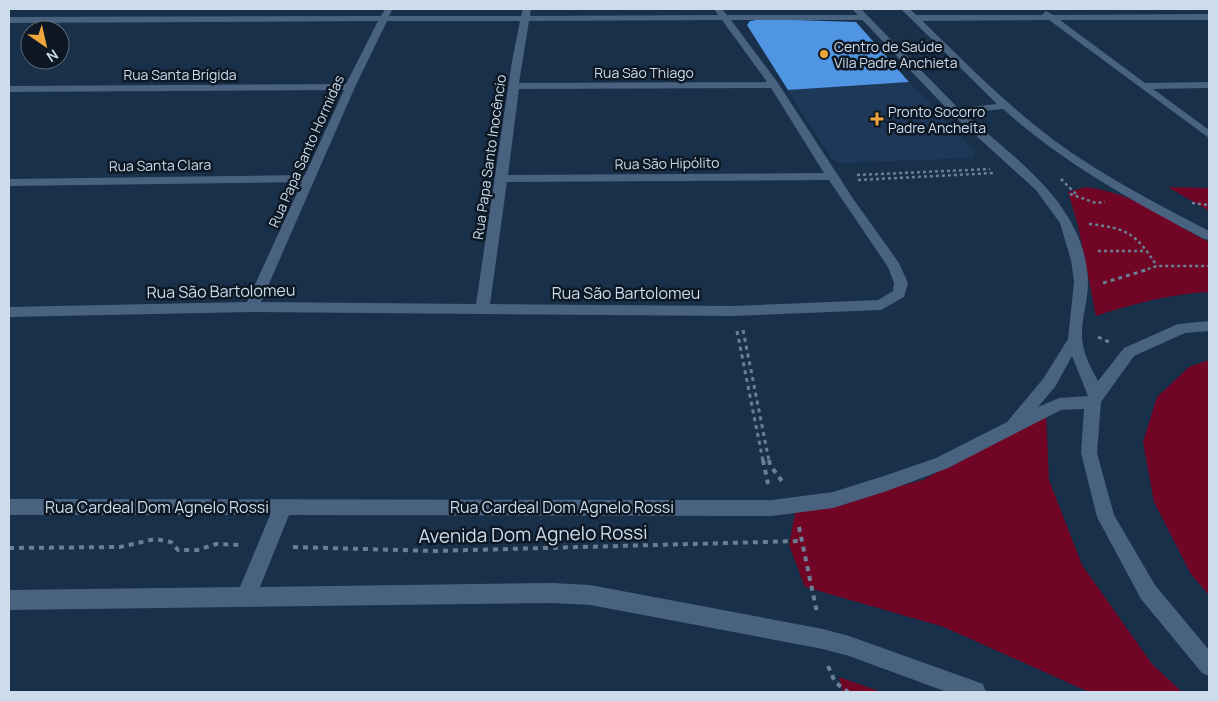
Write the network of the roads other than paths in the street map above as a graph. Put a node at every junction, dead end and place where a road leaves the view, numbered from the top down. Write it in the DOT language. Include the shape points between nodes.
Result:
graph roads {
  1 [pos="904,9"];
  2 [pos="1039,9"];
  3 [pos="387,13"];
  4 [pos="526,13"];
  5 [pos="720,13"];
  6 [pos="860,13"];
  7 [pos="1049,16"];
  8 [pos="1209,17"];
  9 [pos="915,18"];
  10 [pos="9,20"];
  11 [pos="774,85"];
  12 [pos="1209,85"];
  13 [pos="515,86"];
  14 [pos="1143,86"];
  15 [pos="350,87"];
  16 [pos="9,88"];
  17 [pos="1005,106"];
  18 [pos="955,111"];
  19 [pos="1209,135"];
  20 [pos="832,176"];
  21 [pos="311,178"];
  22 [pos="502,179"];
  23 [pos="9,182"];
  24 [pos="1209,236"];
  25 [pos="252,307"];
  26 [pos="482,309"];
  27 [pos="9,312"];
  28 [pos="1209,326"];
  29 [pos="1075,339"];
  30 [pos="1095,398"];
  31 [pos="1010,428"];
  32 [pos="9,507"];
  33 [pos="283,507"];
  34 [pos="246,597"];
  35 [pos="9,600"];
  36 [pos="1209,666"];
  37 [pos="974,692"];
  1 -- 9 [label="street"];
  2 -- 7 [label="street"];
  3 -- 4 [label="street"];
  3 -- 10 [label="street"];
  3 -- 15 [label="street, Rua Papa Santo Hormidas"];
  4 -- 5 [label="street"];
  4 -- 13 [label="street, Rua Papa Santo Inocêncio"];
  5 -- 6 [label="street"];
  5 -- 11 [label="street, Rua São Bartolomeu"];
  6 -- 18 [label="street"];
  7 -- 8 [label="street"];
  7 -- 9 [label="street"];
  7 -- 14 [label="street"];
  9 -- 17 [label="street"];
  11 -- 13 [label="street, Rua São Thiago"];
  11 -- 20 [label="street, Rua São Bartolomeu"];
  12 -- 14 [label="street"];
  13 -- 22 [label="street, Rua Papa Santo Inocêncio"];
  14 -- 19 [label="street"];
  15 -- 16 [label="street, Rua Santa Brígida"];
  15 -- 21 [label="street, Rua Papa Santo Hormidas"];
  17 -- 18 [label="street"];
  17 -- 24 [label="street" via="1060,150"];
  18 -- 29 [label="street" via="1046,194 1066,222 1081,282"];
  20 -- 22 [label="street, Rua São Hipólito"];
  20 -- 26 [label="street, Rua São Bartolomeu" via="894,266 901,283 899,294 881,304 733,311"];
  21 -- 23 [label="street, Rua Santa Clara"];
  21 -- 25 [label="street, Rua Papa Santo Hormidas"];
  22 -- 26 [label="street, Rua Papa Santo Inocêncio"];
  25 -- 26 [label="street, Rua São Bartolomeu"];
  25 -- 27 [label="street, Rua São Bartolomeu"];
  28 -- 30 [label="street" via="1183,328 1130,352"];
  29 -- 30 [label="street" via="1082,368"];
  29 -- 31 [label="street" via="1049,383"];
  30 -- 31 [label="street, Rua Cardeal Dom Agnelo Rossi" via="1059,404"];
  30 -- 36 [label="street" via="1089,453 1106,517 1148,592"];
  31 -- 33 [label="street, Rua Cardeal Dom Agnelo Rossi" via="942,464 887,483 833,500 772,508"];
  32 -- 33 [label="street, Rua Cardeal Dom Agnelo Rossi"];
  33 -- 34 [label="street"];
  34 -- 35 [label="street"];
  34 -- 37 [label="street" via="590,595 822,639"];
}
